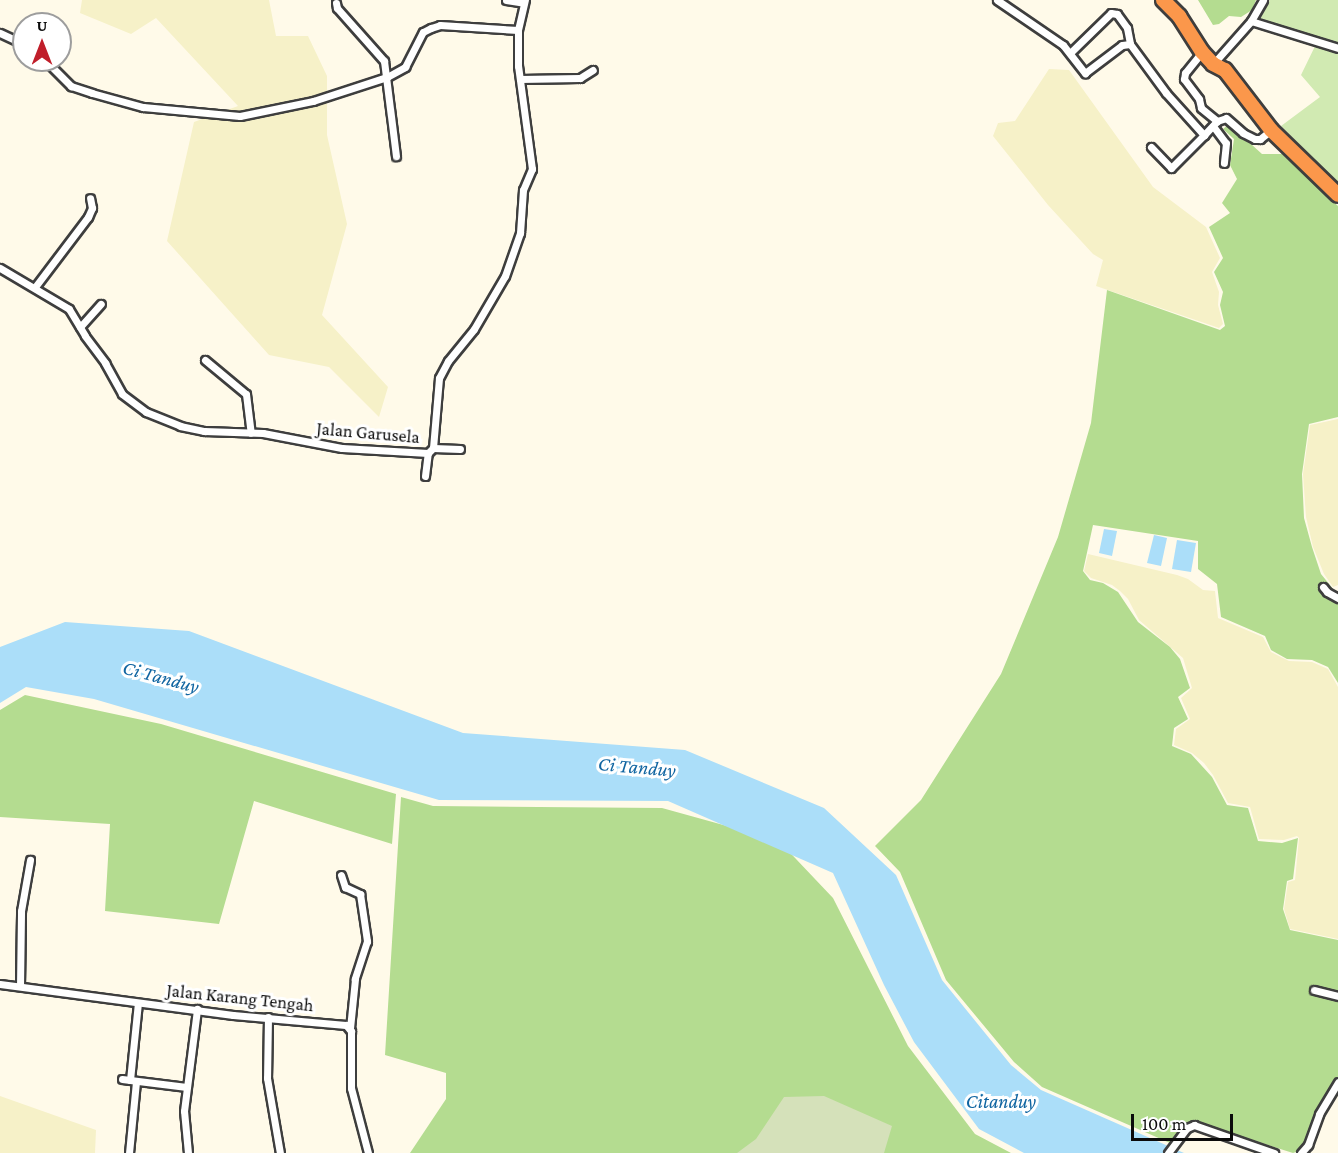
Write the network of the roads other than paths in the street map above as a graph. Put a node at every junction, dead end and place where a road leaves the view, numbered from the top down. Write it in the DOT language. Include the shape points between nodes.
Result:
graph roads {
  1 [pos="506,0"];
  2 [pos="997,0"];
  3 [pos="1163,0"];
  4 [pos="1263,0"];
  5 [pos="524,2"];
  6 [pos="336,3"];
  7 [pos="1251,21"];
  8 [pos="518,30"];
  9 [pos="1130,44"];
  10 [pos="1338,48"];
  11 [pos="1202,52"];
  12 [pos="1070,53"];
  13 [pos="1214,64"];
  14 [pos="593,70"];
  15 [pos="58,72"];
  16 [pos="387,77"];
  17 [pos="520,79"];
  18 [pos="1215,124"];
  19 [pos="1271,130"];
  20 [pos="1204,135"];
  21 [pos="1151,147"];
  22 [pos="396,156"];
  23 [pos="1224,163"];
  24 [pos="1338,195"];
  25 [pos="90,198"];
  26 [pos="0,268"];
  27 [pos="35,287"];
  28 [pos="101,304"];
  29 [pos="80,327"];
  30 [pos="205,360"];
  31 [pos="251,433"];
  32 [pos="460,448"];
  33 [pos="430,451"];
  34 [pos="425,476"];
  35 [pos="1323,587"];
  36 [pos="1338,598"];
  37 [pos="30,860"];
  38 [pos="341,875"];
  39 [pos="0,984"];
  40 [pos="20,986"];
  41 [pos="1314,990"];
  42 [pos="1338,996"];
  43 [pos="138,1003"];
  44 [pos="197,1009"];
  45 [pos="268,1017"];
  46 [pos="350,1028"];
  47 [pos="129,1080"];
  48 [pos="1338,1082"];
  49 [pos="187,1087"];
  50 [pos="129,1153"];
  51 [pos="188,1153"];
  52 [pos="280,1153"];
  53 [pos="368,1153"];
  54 [pos="1168,1153"];
  55 [pos="1274,1153"];
  56 [pos="1301,1153"];
  1 -- 5 [label="street"];
  2 -- 12 [label="street"];
  3 -- 11 [label="highway" via="1179,16"];
  4 -- 7 [label="street"];
  5 -- 8 [label="street, Jalan Garusela"];
  6 -- 16 [label="street" via="384,61"];
  7 -- 10 [label="street"];
  7 -- 13 [label="street"];
  8 -- 16 [label="street" via="431,27 423,32 405,67"];
  8 -- 17 [label="street, Jalan Garusela"];
  9 -- 12 [label="street" via="1122,45 1088,73"];
  9 -- 12 [label="street" via="1127,28 1112,13"];
  9 -- 20 [label="street"];
  11 -- 13 [label="highway"];
  11 -- 18 [label="street" via="1184,79"];
  13 -- 19 [label="highway" via="1225,70"];
  14 -- 17 [label="street" via="580,78"];
  15 -- 16 [label="street" via="76,89 143,107 233,116 313,101"];
  16 -- 22 [label="street"];
  17 -- 33 [label="street, Jalan Garusela" via="532,169 523,190 520,233 505,276 439,378"];
  18 -- 19 [label="street" via="1228,118 1255,140"];
  18 -- 20 [label="street"];
  18 -- 23 [label="street" via="1226,143"];
  19 -- 24 [label="highway"];
  20 -- 21 [label="street" via="1171,168"];
  25 -- 27 [label="street" via="92,208 88,217"];
  26 -- 27 [label="street, Jalan Garusela"];
  27 -- 29 [label="street, Jalan Garusela" via="69,309"];
  28 -- 29 [label="street"];
  29 -- 31 [label="street, Jalan Garusela" via="122,394 146,412 204,431"];
  30 -- 31 [label="street" via="246,394"];
  31 -- 33 [label="street, Jalan Garusela" via="342,448"];
  32 -- 33 [label="street"];
  33 -- 34 [label="street"];
  35 -- 36 [label="street"];
  37 -- 40 [label="street" via="21,911"];
  38 -- 46 [label="street" via="345,887 360,894 367,941 355,979"];
  39 -- 40 [label="street, Jalan Karang Tengah"];
  40 -- 43 [label="street, Jalan Karang Tengah"];
  41 -- 42 [label="street"];
  43 -- 44 [label="street, Jalan Karang Tengah"];
  43 -- 47 [label="street"];
  44 -- 45 [label="street, Jalan Karang Tengah"];
  44 -- 49 [label="street"];
  45 -- 46 [label="street, Jalan Karang Tengah" via="343,1024"];
  45 -- 52 [label="street" via="267,1078"];
  46 -- 53 [label="street" via="351,1088"];
  47 -- 49 [label="street"];
  47 -- 50 [label="street"];
  48 -- 56 [label="street"];
  49 -- 51 [label="street" via="184,1122"];
  54 -- 55 [label="street" via="1187,1128 1194,1125"];
}
